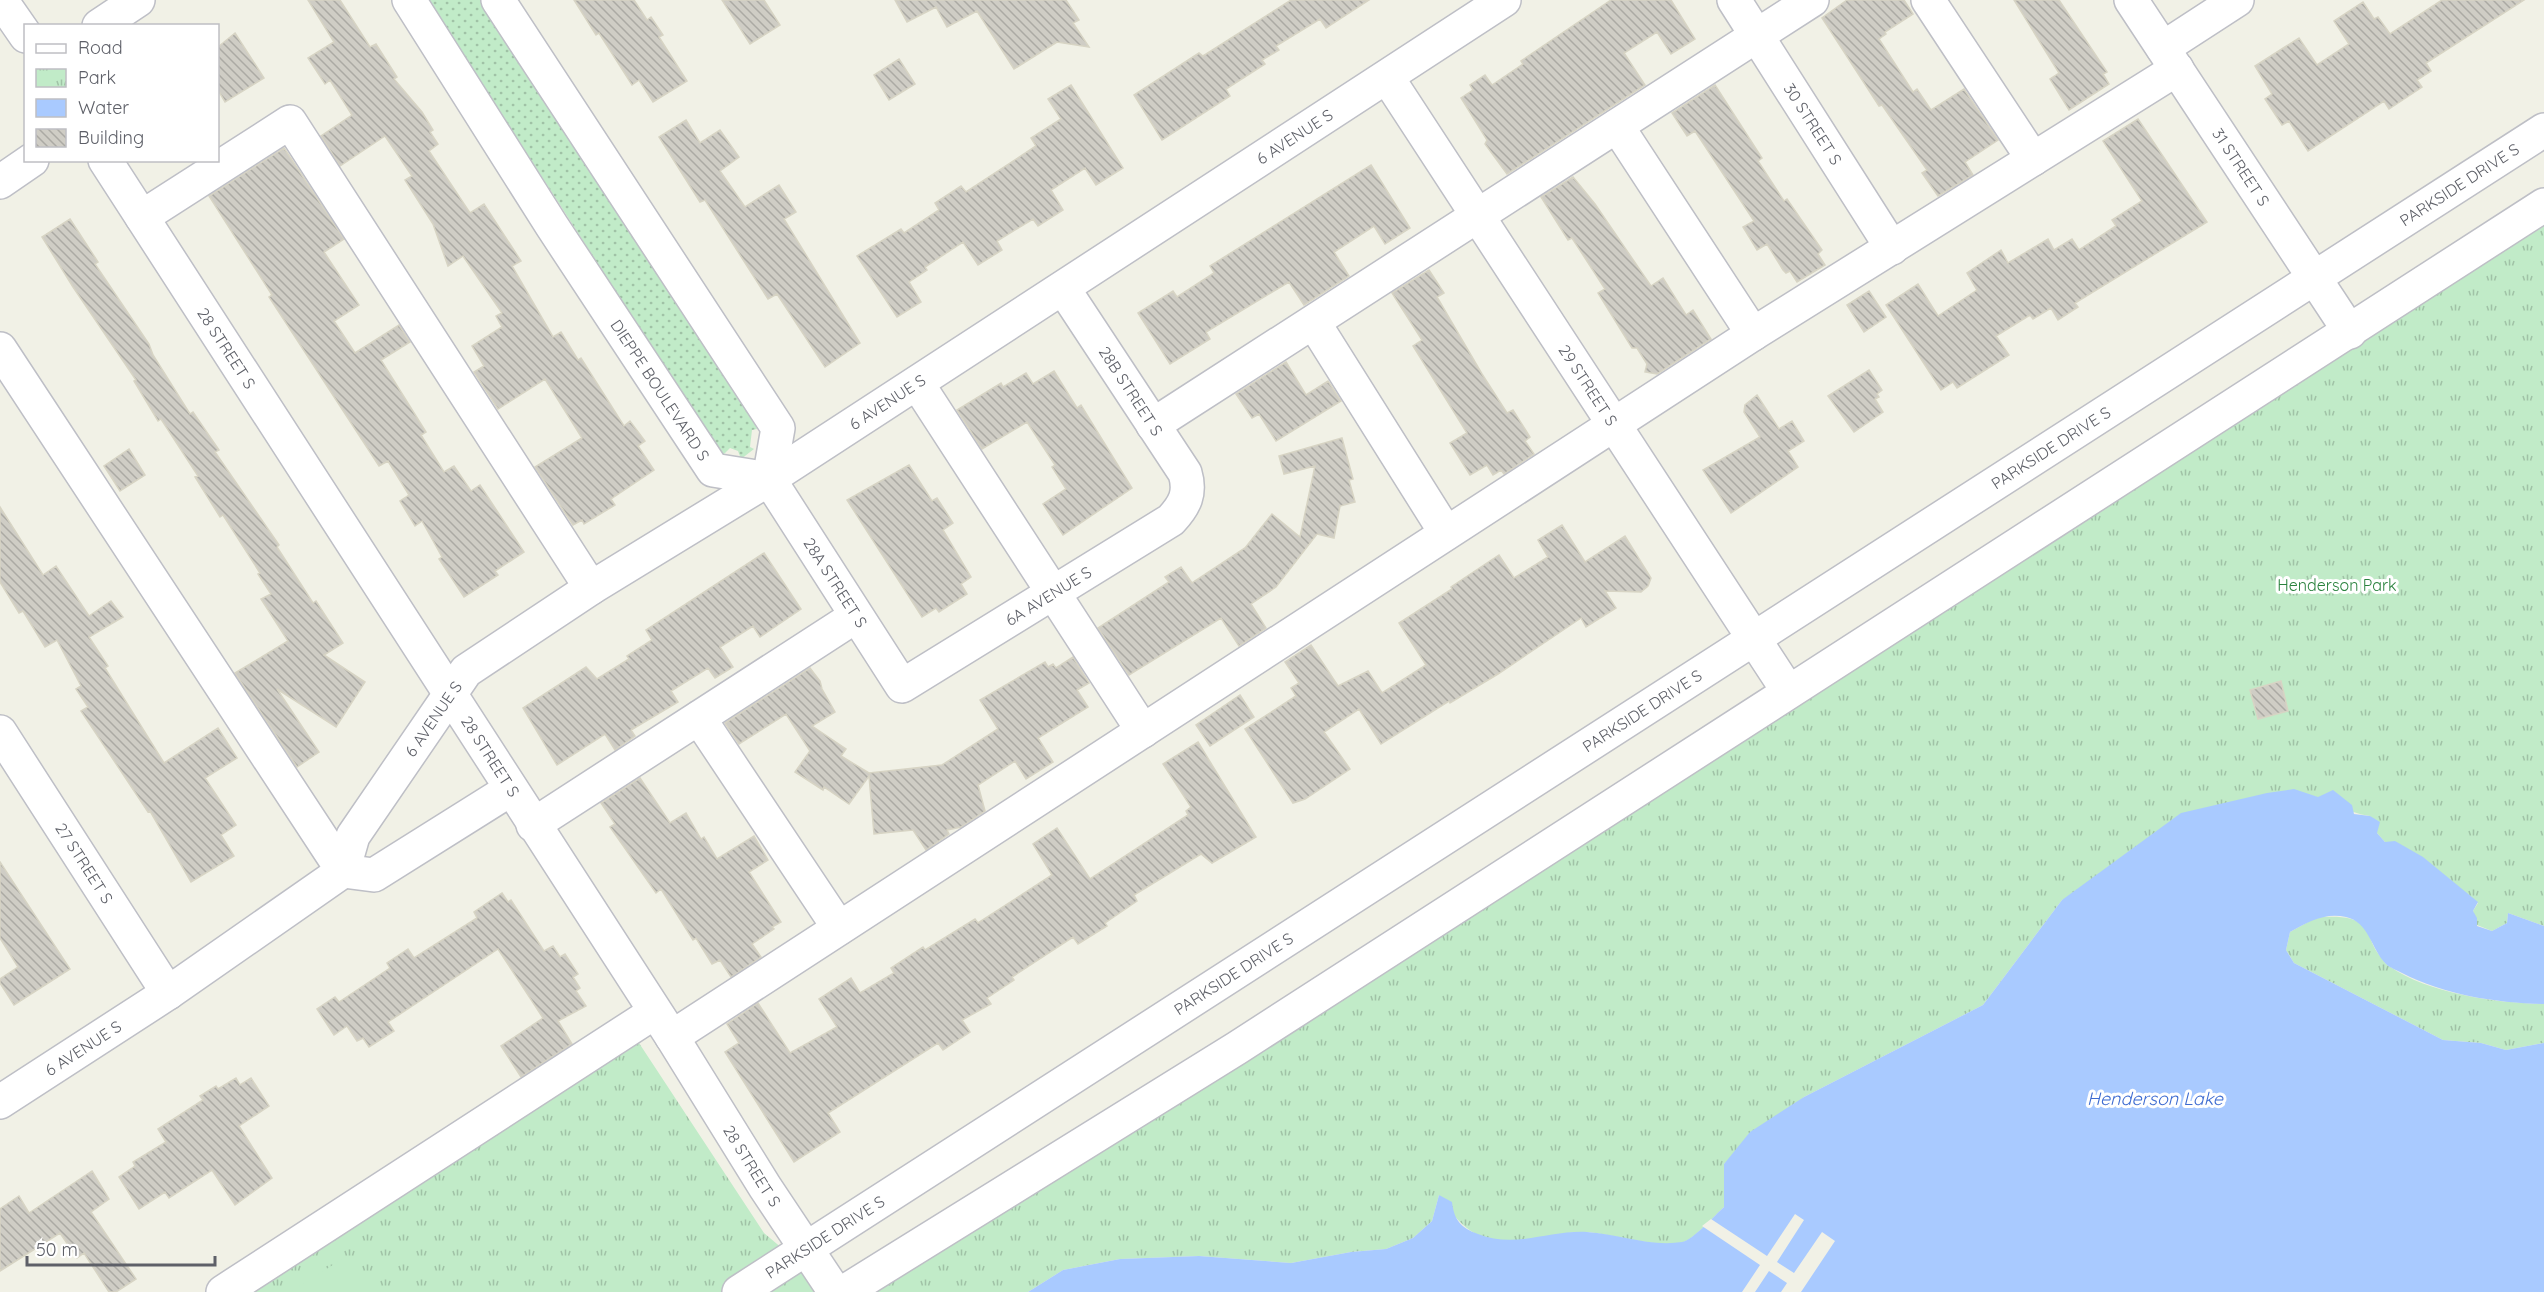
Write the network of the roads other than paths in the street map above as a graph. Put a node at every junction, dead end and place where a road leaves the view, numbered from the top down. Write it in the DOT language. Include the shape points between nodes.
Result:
graph roads {
  1 [pos="1,0"];
  2 [pos="138,0"];
  3 [pos="409,0"];
  4 [pos="498,0"];
  5 [pos="1504,0"];
  6 [pos="1734,0"];
  7 [pos="1812,0"];
  8 [pos="1928,0"];
  9 [pos="2131,0"];
  10 [pos="2236,0"];
  11 [pos="102,24"];
  12 [pos="24,33"];
  13 [pos="1756,35"];
  14 [pos="2170,59"];
  15 [pos="1388,77"];
  16 [pos="1617,126"];
  17 [pos="2544,130"];
  18 [pos="2033,159"];
  19 [pos="29,162"];
  20 [pos="106,162"];
  21 [pos="0,182"];
  22 [pos="2544,205"];
  23 [pos="1478,216"];
  24 [pos="142,217"];
  25 [pos="1892,248"];
  26 [pos="2315,279"];
  27 [pos="1063,288"];
  28 [pos="1314,323"];
  29 [pos="2350,332"];
  30 [pos="1753,334"];
  31 [pos="0,349"];
  32 [pos="917,383"];
  33 [pos="1153,425"];
  34 [pos="1614,426"];
  35 [pos="769,479"];
  36 [pos="1187,496"];
  37 [pos="1446,533"];
  38 [pos="591,588"];
  39 [pos="1053,594"];
  40 [pos="856,616"];
  41 [pos="1754,640"];
  42 [pos="902,686"];
  43 [pos="1788,691"];
  44 [pos="450,694"];
  45 [pos="699,718"];
  46 [pos="1143,731"];
  47 [pos="0,732"];
  48 [pos="511,789"];
  49 [pos="534,825"];
  50 [pos="343,870"];
  51 [pos="839,928"];
  52 [pos="168,993"];
  53 [pos="663,1024"];
  54 [pos="2,1095"];
  55 [pos="806,1250"];
  56 [pos="223,1292"];
  57 [pos="739,1292"];
  58 [pos="835,1292"];
  59 [pos="844,1292"];
  1 -- 12 [label="street"];
  2 -- 11 [label="street"];
  3 -- 35 [label="street, DIEPPE BOULEVARD S" via="713,470"];
  4 -- 35 [label="street" via="777,428"];
  5 -- 15 [label="street, 6 AVENUE S"];
  6 -- 13 [label="street, 30 STREET S"];
  7 -- 13 [label="street"];
  8 -- 18 [label="street"];
  9 -- 14 [label="street, 31 STREET S"];
  10 -- 14 [label="street"];
  13 -- 16 [label="street"];
  13 -- 25 [label="street, 30 STREET S"];
  14 -- 18 [label="street"];
  14 -- 26 [label="street, 31 STREET S"];
  15 -- 23 [label="street, 29 STREET S"];
  15 -- 27 [label="street, 6 AVENUE S"];
  16 -- 23 [label="street"];
  16 -- 30 [label="street"];
  17 -- 26 [label="street, PARKSIDE DRIVE S"];
  18 -- 25 [label="street"];
  19 -- 21 [label="street"];
  20 -- 24 [label="street, 28 STREET S"];
  22 -- 29 [label="street"];
  23 -- 28 [label="street"];
  23 -- 34 [label="street, 29 STREET S"];
  24 -- 38 [label="street" via="290,122"];
  24 -- 44 [label="street, 28 STREET S"];
  25 -- 30 [label="street"];
  26 -- 29 [label="street, 31 STREET S"];
  26 -- 41 [label="street, PARKSIDE DRIVE S"];
  27 -- 32 [label="street, 6 AVENUE S"];
  27 -- 33 [label="street, 28B STREET S"];
  28 -- 33 [label="street"];
  28 -- 37 [label="street"];
  29 -- 43 [label="street"];
  30 -- 34 [label="street"];
  31 -- 50 [label="street"];
  32 -- 35 [label="street, 6 AVENUE S"];
  32 -- 39 [label="street"];
  33 -- 36 [label="street, 28B STREET S" via="1185,473"];
  34 -- 37 [label="street"];
  34 -- 41 [label="street, 29 STREET S"];
  35 -- 38 [label="street, 6 AVENUE S"];
  35 -- 40 [label="street, 28A STREET S"];
  36 -- 39 [label="street, 6A AVENUE S" via="1183,508 1171,520"];
  37 -- 46 [label="street"];
  38 -- 44 [label="street, 6 AVENUE S" via="466,670"];
  39 -- 42 [label="street, 6A AVENUE S"];
  39 -- 46 [label="street"];
  40 -- 42 [label="street, 28A STREET S"];
  40 -- 45 [label="street"];
  41 -- 43 [label="street, 29 STREET S"];
  41 -- 55 [label="street, PARKSIDE DRIVE S"];
  43 -- 59 [label="street" via="1247,1041"];
  44 -- 48 [label="street, 28 STREET S"];
  44 -- 50 [label="street, 6 AVENUE S" via="353,836"];
  45 -- 49 [label="street"];
  45 -- 51 [label="street"];
  46 -- 51 [label="street"];
  47 -- 52 [label="street, 27 STREET S"];
  48 -- 49 [label="street, 28 STREET S"];
  48 -- 50 [label="street" via="374,875"];
  49 -- 53 [label="street, 28 STREET S"];
  50 -- 52 [label="street, 6 AVENUE S"];
  51 -- 53 [label="street"];
  52 -- 54 [label="street, 6 AVENUE S"];
  53 -- 55 [label="street, 28 STREET S"];
  53 -- 56 [label="street"];
  55 -- 57 [label="street, PARKSIDE DRIVE S"];
  55 -- 58 [label="street, 28 STREET S"];
}
